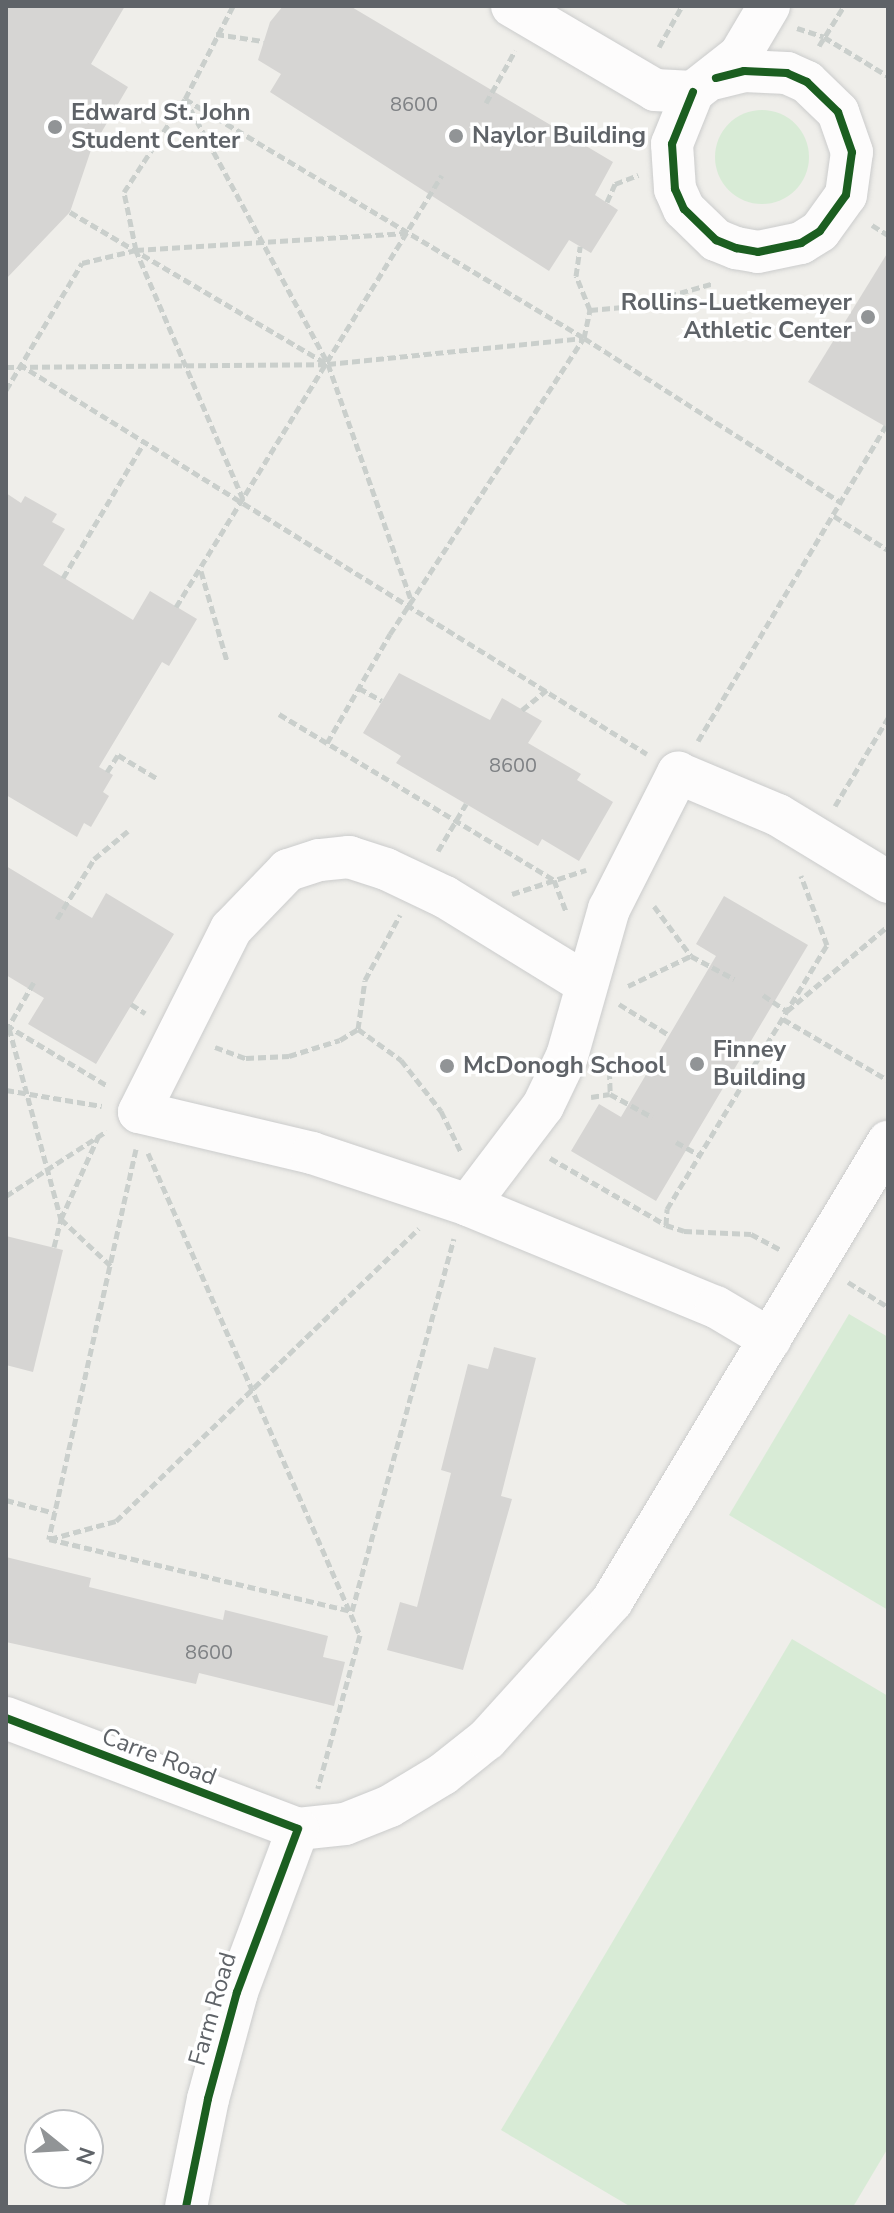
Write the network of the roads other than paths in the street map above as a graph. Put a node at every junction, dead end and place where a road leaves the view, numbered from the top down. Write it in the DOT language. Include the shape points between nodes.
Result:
graph roads {
  1 [pos="779,15"];
  2 [pos="516,25"];
  3 [pos="704,85"];
  4 [pos="888,882"];
  5 [pos="596,990"];
  6 [pos="888,1142"];
  7 [pos="468,1205"];
  8 [pos="770,1339"];
  9 [pos="6,1718"];
  10 [pos="298,1829"];
  11 [pos="186,2207"];
  1 -- 3 [label="street"];
  2 -- 3 [label="street" via="655,90"];
  3 -- 3 [label="street" via="672,144 671,167 675,189 698,226 716,240 758,252 780,250 811,237 841,206 852,174 848,131 838,112 825,95 787,73 744,71"];
  4 -- 5 [label="street" via="808,855 778,815 678,773 609,909"];
  5 -- 7 [label="street" via="543,1106"];
  5 -- 7 [label="street" via="445,897 349,857 288,870 231,929 139,1112 312,1153"];
  6 -- 8 [label="street"];
  7 -- 8 [label="street" via="716,1307"];
  8 -- 10 [label="street" via="663,1524 568,1655 487,1739 443,1774 390,1806 345,1824"];
  9 -- 10 [label="street, Carre Road"];
  10 -- 11 [label="street, Farm Road" via="237,1992"];
}
